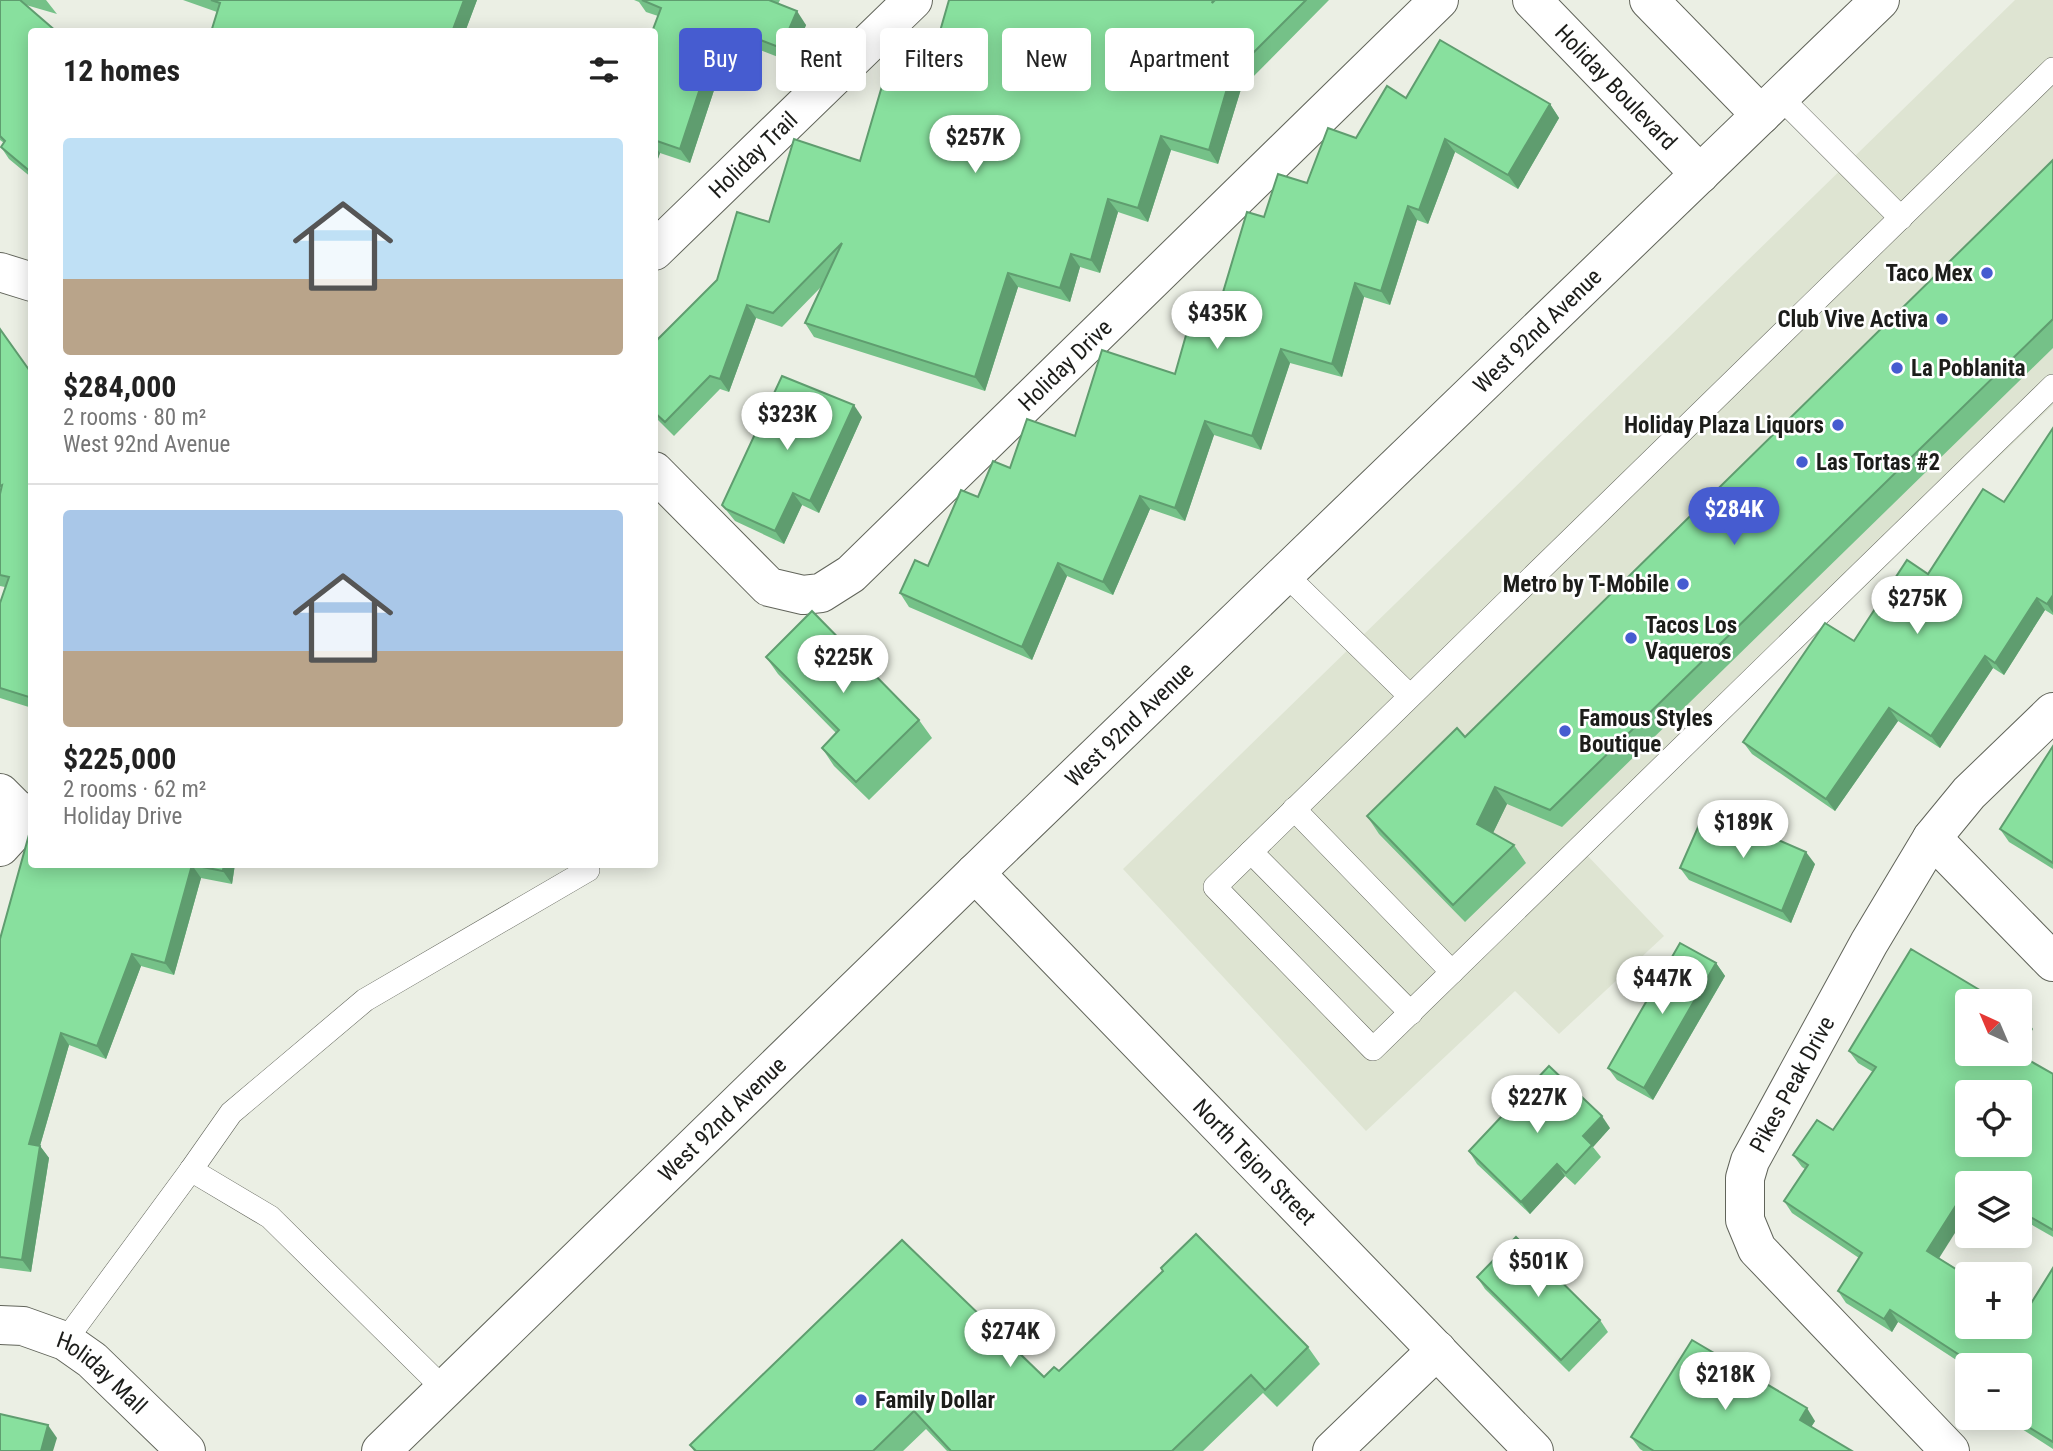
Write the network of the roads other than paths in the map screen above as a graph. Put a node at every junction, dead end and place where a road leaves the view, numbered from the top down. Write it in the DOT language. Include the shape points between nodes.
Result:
graph roads {
  1 [pos="913,0"];
  2 [pos="1439,0"];
  3 [pos="1532,0"];
  4 [pos="1649,0"];
  5 [pos="1880,0"];
  6 [pos="2053,69"];
  7 [pos="1771,106"];
  8 [pos="1700,174"];
  9 [pos="1901,218"];
  10 [pos="658,247"];
  11 [pos="0,272"];
  12 [pos="28,281"];
  13 [pos="2053,386"];
  14 [pos="664,481"];
  15 [pos="1285,574"];
  16 [pos="1410,696"];
  17 [pos="2053,712"];
  18 [pos="19,808"];
  19 [pos="1294,809"];
  20 [pos="1932,838"];
  21 [pos="0,847"];
  22 [pos="1251,852"];
  23 [pos="588,870"];
  24 [pos="975,873"];
  25 [pos="2053,962"];
  26 [pos="1452,972"];
  27 [pos="1411,1013"];
  28 [pos="191,1170"];
  29 [pos="0,1325"];
  30 [pos="65,1340"];
  31 [pos="1437,1350"];
  32 [pos="444,1390"];
  33 [pos="186,1451"];
  34 [pos="381,1451"];
  35 [pos="1332,1451"];
  36 [pos="1534,1451"];
  37 [pos="1950,1451"];
  1 -- 10 [label="street, Holiday Trail"];
  2 -- 14 [label="street, Holiday Drive" via="851,574 821,593 803,595 769,587"];
  3 -- 8 [label="street, Holiday Boulevard"];
  4 -- 7 [label="street"];
  5 -- 7 [label="street, West 92nd Avenue"];
  6 -- 9 [label="lane"];
  7 -- 8 [label="street, West 92nd Avenue"];
  7 -- 9 [label="lane"];
  8 -- 15 [label="street, West 92nd Avenue"];
  9 -- 16 [label="lane"];
  11 -- 12 [label="street"];
  13 -- 26 [label="lane"];
  15 -- 16 [label="lane"];
  15 -- 24 [label="street, West 92nd Avenue"];
  16 -- 19 [label="lane"];
  17 -- 20 [label="street, Pikes Peak Drive" via="1969,793"];
  18 -- 21 [label="street"];
  19 -- 22 [label="lane"];
  19 -- 26 [label="lane"];
  20 -- 25 [label="street"];
  20 -- 37 [label="street, Pikes Peak Drive" via="1868,943 1750,1161 1745,1178 1745,1220 1757,1249"];
  22 -- 27 [label="lane"];
  22 -- 27 [label="lane" via="1215,887 1373,1049"];
  23 -- 28 [label="lane" via="365,1000 231,1113"];
  24 -- 31 [label="street, North Tejon Street"];
  24 -- 32 [label="street, West 92nd Avenue"];
  26 -- 27 [label="lane"];
  28 -- 30 [label="lane"];
  28 -- 32 [label="lane" via="270,1217"];
  29 -- 30 [label="street, Holiday Mall" via="23,1326"];
  30 -- 33 [label="street, Holiday Mall" via="92,1360"];
  31 -- 35 [label="street"];
  31 -- 36 [label="street, North Tejon Street"];
  32 -- 34 [label="street, West 92nd Avenue"];
}
